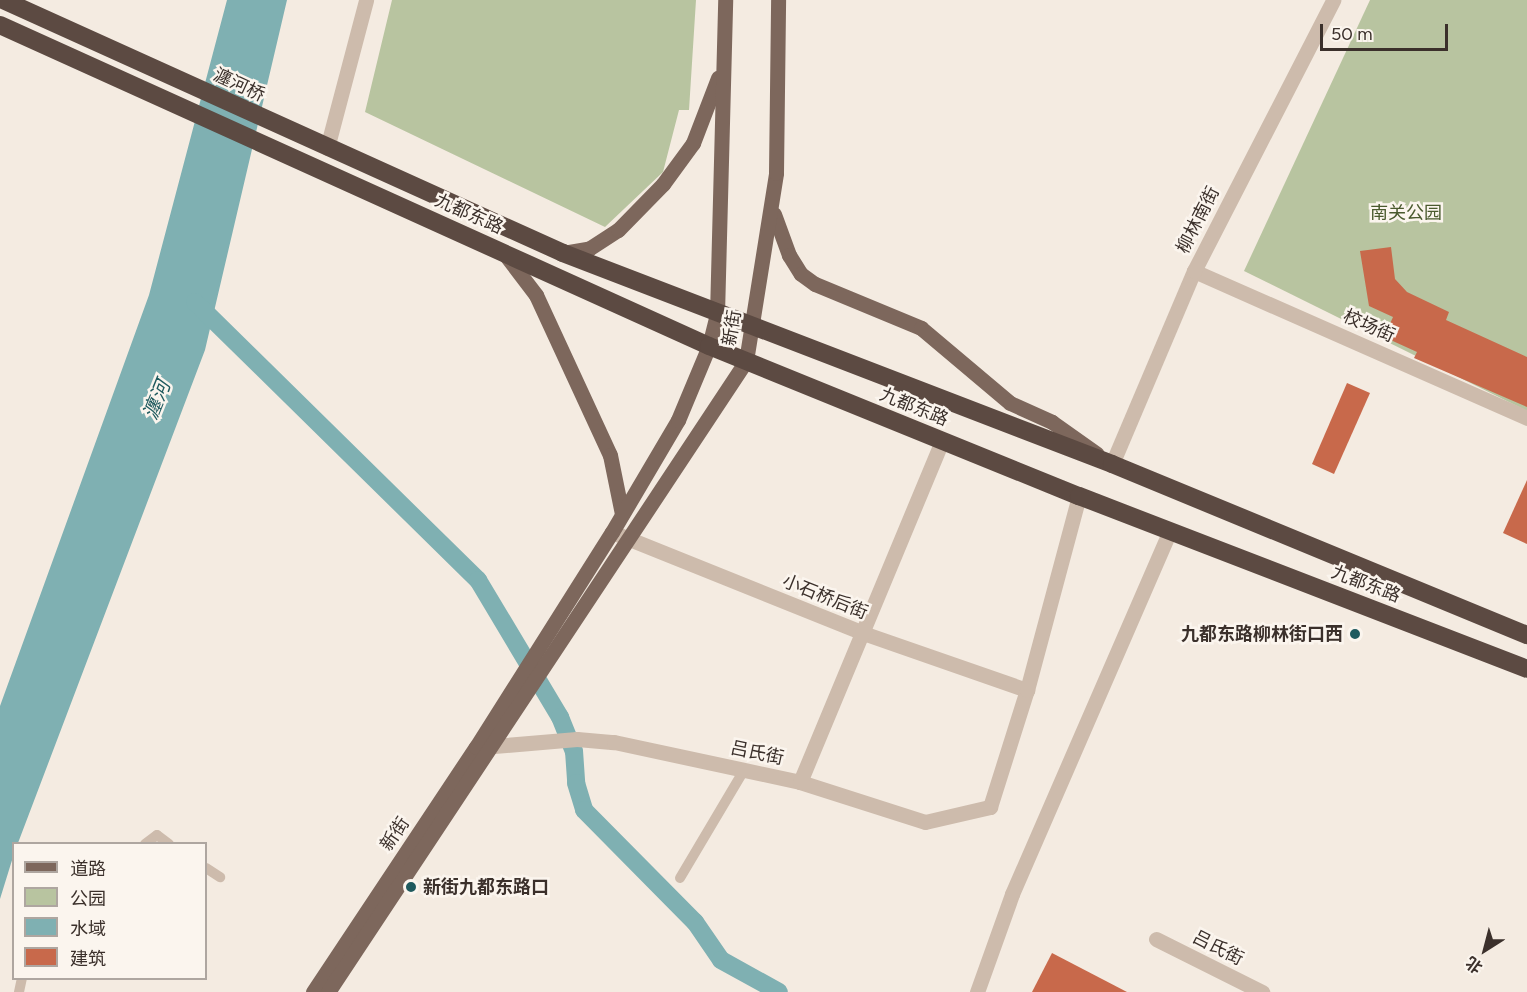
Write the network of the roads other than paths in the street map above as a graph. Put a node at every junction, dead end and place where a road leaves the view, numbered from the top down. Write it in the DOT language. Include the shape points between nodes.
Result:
graph roads {
  1 [pos="3,0"];
  2 [pos="366,0"];
  3 [pos="725,0"];
  4 [pos="778,0"];
  5 [pos="1333,0"];
  6 [pos="0,25"];
  7 [pos="723,67"];
  8 [pos="301,137"];
  9 [pos="327,148"];
  10 [pos="772,203"];
  11 [pos="504,253"];
  12 [pos="563,253"];
  13 [pos="1194,271"];
  14 [pos="717,314"];
  15 [pos="753,324"];
  16 [pos="709,346"];
  17 [pos="746,361"];
  18 [pos="1527,418"];
  19 [pos="942,441"];
  20 [pos="1112,464"];
  21 [pos="1079,496"];
  22 [pos="622,514"];
  23 [pos="1170,531"];
  24 [pos="612,532"];
  25 [pos="628,539"];
  26 [pos="863,633"];
  27 [pos="1527,635"];
  28 [pos="553,639"];
  29 [pos="1527,669"];
  30 [pos="1027,690"];
  31 [pos="484,747"];
  32 [pos="744,770"];
  33 [pos="800,782"];
  34 [pos="147,842"];
  35 [pos="168,842"];
  36 [pos="207,869"];
  37 [pos="220,877"];
  38 [pos="680,878"];
  39 [pos="1156,939"];
  40 [pos="323,991"];
  41 [pos="977,992"];
  42 [pos="1262,992"];
  1 -- 8 [label="highway, 瀍河桥"];
  2 -- 9 [label="street"];
  3 -- 7 [label="main road, 新街"];
  4 -- 10 [label="main road, 新街" via="776,173"];
  5 -- 13 [label="street, 柳林南街"];
  6 -- 11 [label="highway, 九都东路"];
  7 -- 12 [label="main road" via="693,144 663,184 618,230 590,248"];
  7 -- 14 [label="main road, 新街"];
  8 -- 9 [label="highway, 九都东路"];
  9 -- 12 [label="highway, 九都东路"];
  10 -- 15 [label="main road, 新街"];
  10 -- 20 [label="main road" via="778,233 801,274 827,291 921,328 1010,403 1052,422"];
  11 -- 16 [label="highway, 九都东路"];
  11 -- 22 [label="main road" via="536,295 610,455"];
  12 -- 14 [label="highway, 九都东路"];
  13 -- 18 [label="street, 校场街"];
  13 -- 20 [label="street, 柳林南街"];
  14 -- 15 [label="highway, 九都东路"];
  14 -- 16 [label="main road, 新街"];
  15 -- 17 [label="main road, 新街"];
  15 -- 20 [label="highway, 九都东路"];
  16 -- 17 [label="highway, 九都东路"];
  16 -- 22 [label="main road, 新街" via="678,420"];
  17 -- 19 [label="highway, 九都东路"];
  17 -- 25 [label="main road, 新街"];
  19 -- 21 [label="highway, 九都东路"];
  19 -- 26 [label="street"];
  20 -- 27 [label="highway, 九都东路"];
  21 -- 23 [label="highway, 九都东路"];
  21 -- 30 [label="street"];
  22 -- 24 [label="main road, 新街"];
  23 -- 29 [label="highway, 九都东路"];
  23 -- 41 [label="street" via="1012,894"];
  24 -- 25 [label="street, 小石桥后街"];
  24 -- 28 [label="main road, 新街"];
  25 -- 26 [label="street, 小石桥后街"];
  25 -- 28 [label="main road, 新街"];
  26 -- 30 [label="street, 小石桥后街"];
  26 -- 33 [label="street"];
  28 -- 31 [label="main road" via="514,711"];
  28 -- 31 [label="main road, 新街" via="507,696"];
  30 -- 33 [label="street, 吕氏街" via="990,807 926,822"];
  31 -- 32 [label="street, 吕氏街" via="577,738 614,742"];
  31 -- 40 [label="main road, 新街"];
  32 -- 33 [label="street, 吕氏街"];
  32 -- 38 [label="lane"];
  34 -- 35 [label="lane" via="157,835"];
  36 -- 37 [label="lane"];
  39 -- 42 [label="street, 吕氏街"];
}
